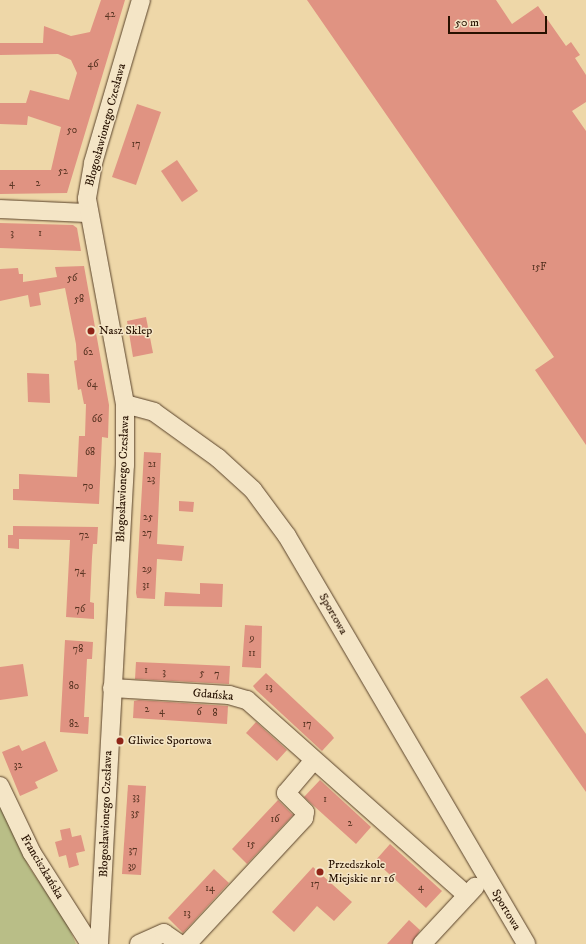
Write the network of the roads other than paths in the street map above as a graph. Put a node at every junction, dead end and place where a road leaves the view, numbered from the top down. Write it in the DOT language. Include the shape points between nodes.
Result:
graph roads {
  1 [pos="141,0"];
  2 [pos="0,209"];
  3 [pos="88,213"];
  4 [pos="125,404"];
  5 [pos="112,688"];
  6 [pos="314,760"];
  7 [pos="0,786"];
  8 [pos="486,876"];
  9 [pos="467,895"];
  10 [pos="90,944"];
  11 [pos="99,944"];
  12 [pos="139,944"];
  13 [pos="180,944"];
  14 [pos="187,944"];
  15 [pos="422,944"];
  16 [pos="526,944"];
  1 -- 3 [label="street, Błogosławionego Czesława" via="93,163 87,198"];
  2 -- 3 [label="street"];
  3 -- 4 [label="street, Błogosławionego Czesława"];
  4 -- 5 [label="street, Błogosławionego Czesława" via="126,465"];
  4 -- 8 [label="street, Sportowa" via="154,412 218,458 254,490 287,536"];
  5 -- 6 [label="street, Gdańska" via="240,697 255,705"];
  5 -- 11 [label="street, Błogosławionego Czesława"];
  6 -- 9 [label="street"];
  6 -- 14 [label="street" via="286,793 304,812 304,818"];
  7 -- 10 [label="street, Franciszkańska" via="32,853"];
  8 -- 9 [label="street, Sportowa"];
  8 -- 16 [label="street, Sportowa"];
  9 -- 15 [label="street, Sportowa"];
  12 -- 13 [label="street" via="164,933"];
}
